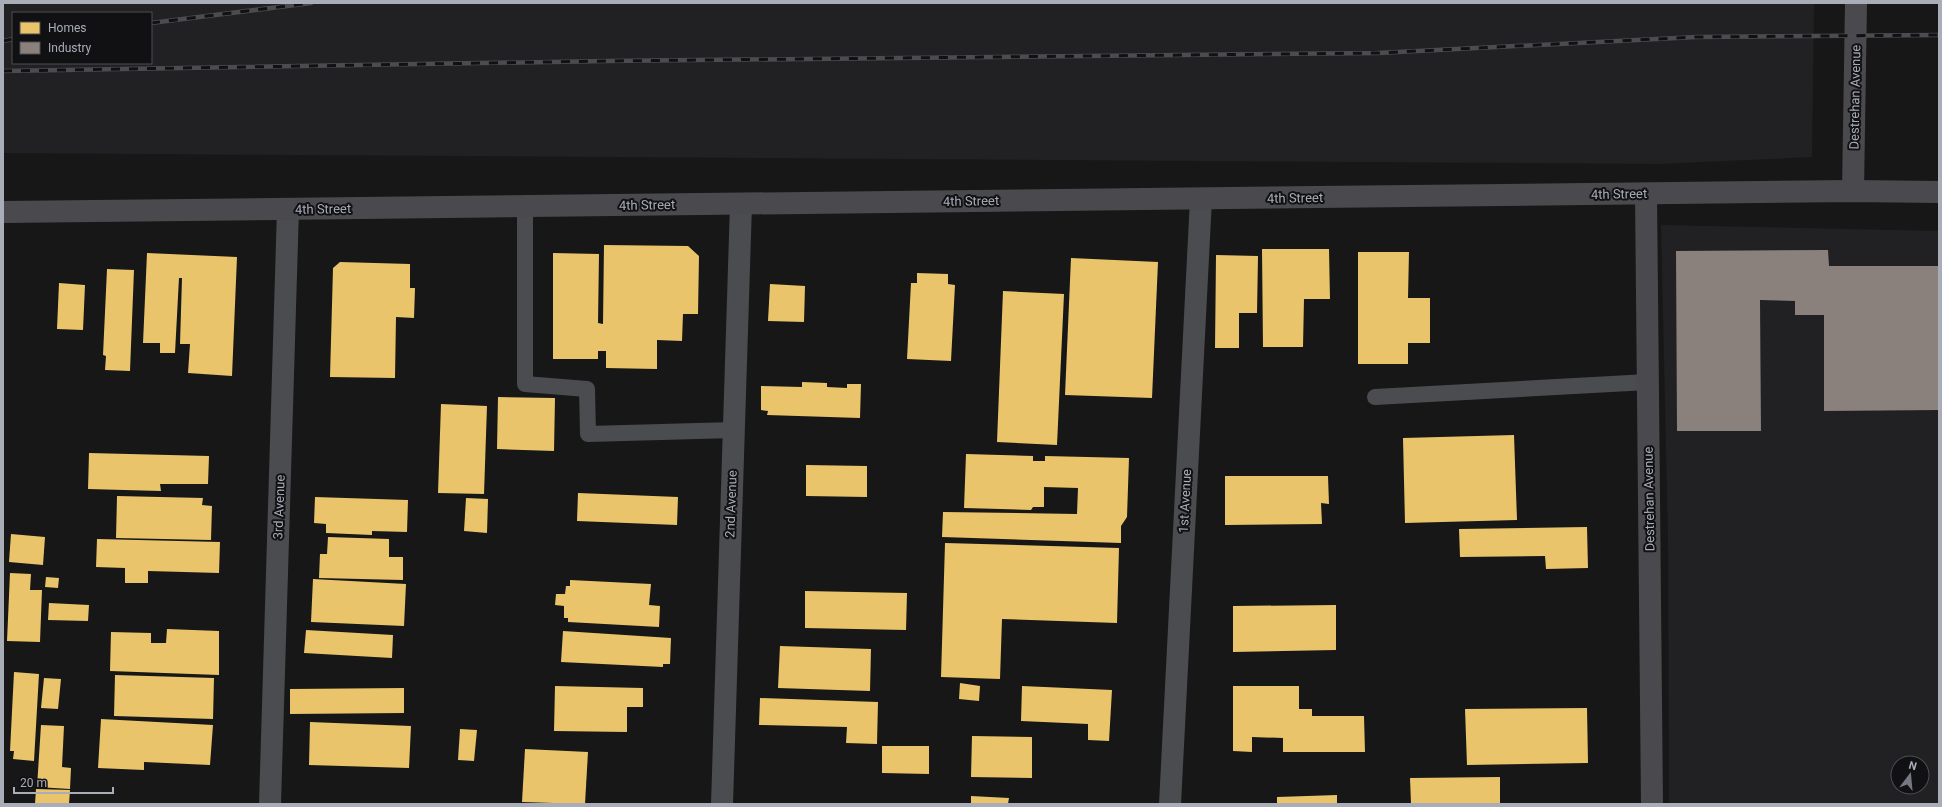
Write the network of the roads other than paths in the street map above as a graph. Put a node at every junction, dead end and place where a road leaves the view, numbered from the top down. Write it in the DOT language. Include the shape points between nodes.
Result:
graph roads {
  1 [pos="1856,3"];
  2 [pos="1853,191"];
  3 [pos="1939,192"];
  4 [pos="1646,194"];
  5 [pos="1201,199"];
  6 [pos="741,204"];
  7 [pos="525,206"];
  8 [pos="288,209"];
  9 [pos="3,212"];
  10 [pos="1648,382"];
  11 [pos="1375,397"];
  12 [pos="734,430"];
  13 [pos="270,804"];
  14 [pos="722,804"];
  15 [pos="1170,804"];
  16 [pos="1652,804"];
  1 -- 2 [label="main road, Destrehan Avenue"];
  2 -- 3 [label="main road, 4th Street"];
  2 -- 4 [label="main road, 4th Street"];
  4 -- 5 [label="main road, 4th Street"];
  4 -- 10 [label="main road, Destrehan Avenue"];
  5 -- 6 [label="main road, 4th Street"];
  5 -- 15 [label="street, 1st Avenue"];
  6 -- 7 [label="main road, 4th Street"];
  6 -- 12 [label="street, 2nd Avenue"];
  7 -- 8 [label="main road, 4th Street"];
  7 -- 12 [label="lane" via="525,384 587,389 588,434"];
  8 -- 9 [label="main road, 4th Street"];
  8 -- 13 [label="street, 3rd Avenue"];
  10 -- 11 [label="lane"];
  10 -- 16 [label="main road, Destrehan Avenue"];
  12 -- 14 [label="street, 2nd Avenue"];
}
